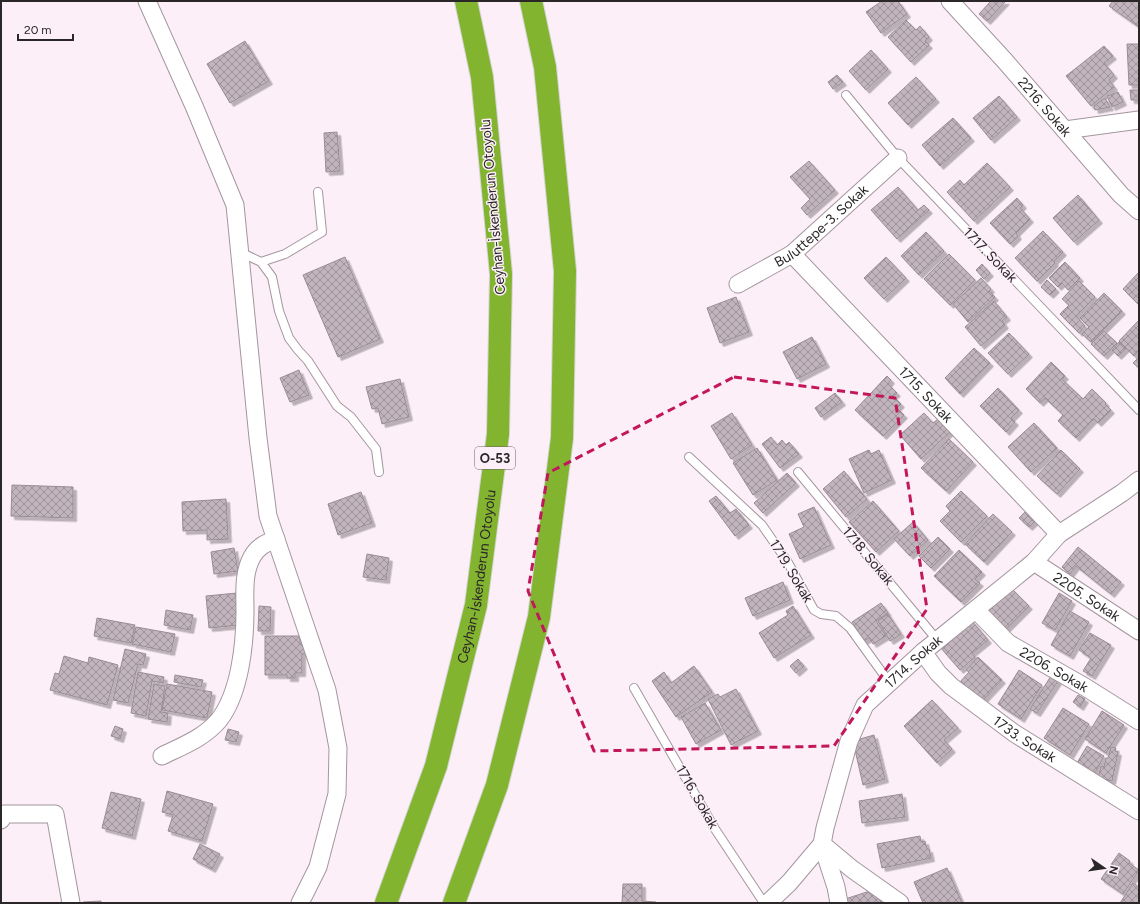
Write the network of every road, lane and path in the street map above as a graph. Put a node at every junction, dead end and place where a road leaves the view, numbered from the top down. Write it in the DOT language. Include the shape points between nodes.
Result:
graph roads {
  1 [pos="147,1"];
  2 [pos="459,1"];
  3 [pos="466,1"];
  4 [pos="531,1"];
  5 [pos="950,1"];
  6 [pos="482,77"];
  7 [pos="846,95"];
  8 [pos="1139,120"];
  9 [pos="1066,130"];
  10 [pos="898,158"];
  11 [pos="318,192"];
  12 [pos="1139,211"];
  13 [pos="239,252"];
  14 [pos="792,254"];
  15 [pos="261,262"];
  16 [pos="738,284"];
  17 [pos="1139,410"];
  18 [pos="689,456"];
  19 [pos="379,472"];
  20 [pos="798,472"];
  21 [pos="1139,480"];
  22 [pos="1059,534"];
  23 [pos="276,539"];
  24 [pos="1034,562"];
  25 [pos="976,610"];
  26 [pos="1139,631"];
  27 [pos="938,641"];
  28 [pos="923,652"];
  29 [pos="889,682"];
  30 [pos="634,688"];
  31 [pos="1139,721"];
  32 [pos="162,756"];
  33 [pos="1139,810"];
  34 [pos="1,820"];
  35 [pos="822,844"];
  36 [pos="71,903"];
  37 [pos="300,903"];
  38 [pos="386,903"];
  39 [pos="454,903"];
  40 [pos="764,903"];
  41 [pos="768,903"];
  42 [pos="839,903"];
  43 [pos="900,903"];
  1 -- 13 [label="street" via="235,205"];
  2 -- 6 [label="highway"];
  3 -- 6 [label="highway, Ceyhan-İskenderun Otoyolu / O-53"];
  4 -- 39 [label="highway" via="545,67 565,271 562,438 539,617 497,785"];
  5 -- 9 [label="street, 2216. Sokak"];
  6 -- 38 [label="highway, Ceyhan-İskenderun Otoyolu / O-53" via="501,274 498,434 476,605 436,766"];
  7 -- 10 [label="lane, 1717. Sokak"];
  8 -- 9 [label="street"];
  9 -- 12 [label="street, 2216. Sokak" via="1121,195"];
  10 -- 14 [label="street, Buluttepe-3. Sokak"];
  10 -- 17 [label="lane, 1717. Sokak"];
  11 -- 15 [label="lane" via="322,232 285,254"];
  13 -- 15 [label="lane"];
  13 -- 23 [label="street" via="268,516"];
  14 -- 16 [label="street, Buluttepe-3. Sokak"];
  14 -- 22 [label="street, 1715. Sokak"];
  15 -- 19 [label="lane" via="272,278 279,311 289,338 308,361 337,406 351,417 376,449"];
  18 -- 29 [label="lane, 1719. Sokak" via="762,524 787,561 814,610 821,614 836,616 850,628"];
  20 -- 27 [label="lane, 1718. Sokak"];
  21 -- 22 [label="street, 1714. Sokak" via="1122,494"];
  22 -- 24 [label="street, 1714. Sokak"];
  23 -- 32 [label="street" via="258,549 248,565 242,652 234,691 228,706 211,728 201,736"];
  23 -- 37 [label="street" via="327,690 338,748 337,794 318,867"];
  24 -- 25 [label="street, 1714. Sokak"];
  24 -- 26 [label="street, 2205. Sokak"];
  25 -- 27 [label="street, 1714. Sokak"];
  25 -- 31 [label="street, 2206. Sokak" via="1008,642"];
  27 -- 28 [label="street, 1714. Sokak"];
  28 -- 29 [label="street, 1714. Sokak"];
  28 -- 33 [label="street, 1733. Sokak" via="951,686 1014,733"];
  29 -- 35 [label="street, 1714. Sokak" via="865,705 849,741"];
  30 -- 40 [label="lane, 1716. Sokak" via="715,829"];
  34 -- 36 [label="street" via="4,814 55,814"];
  35 -- 41 [label="street, 1714. Sokak"];
  35 -- 42 [label="street"];
  35 -- 43 [label="street"];
}
